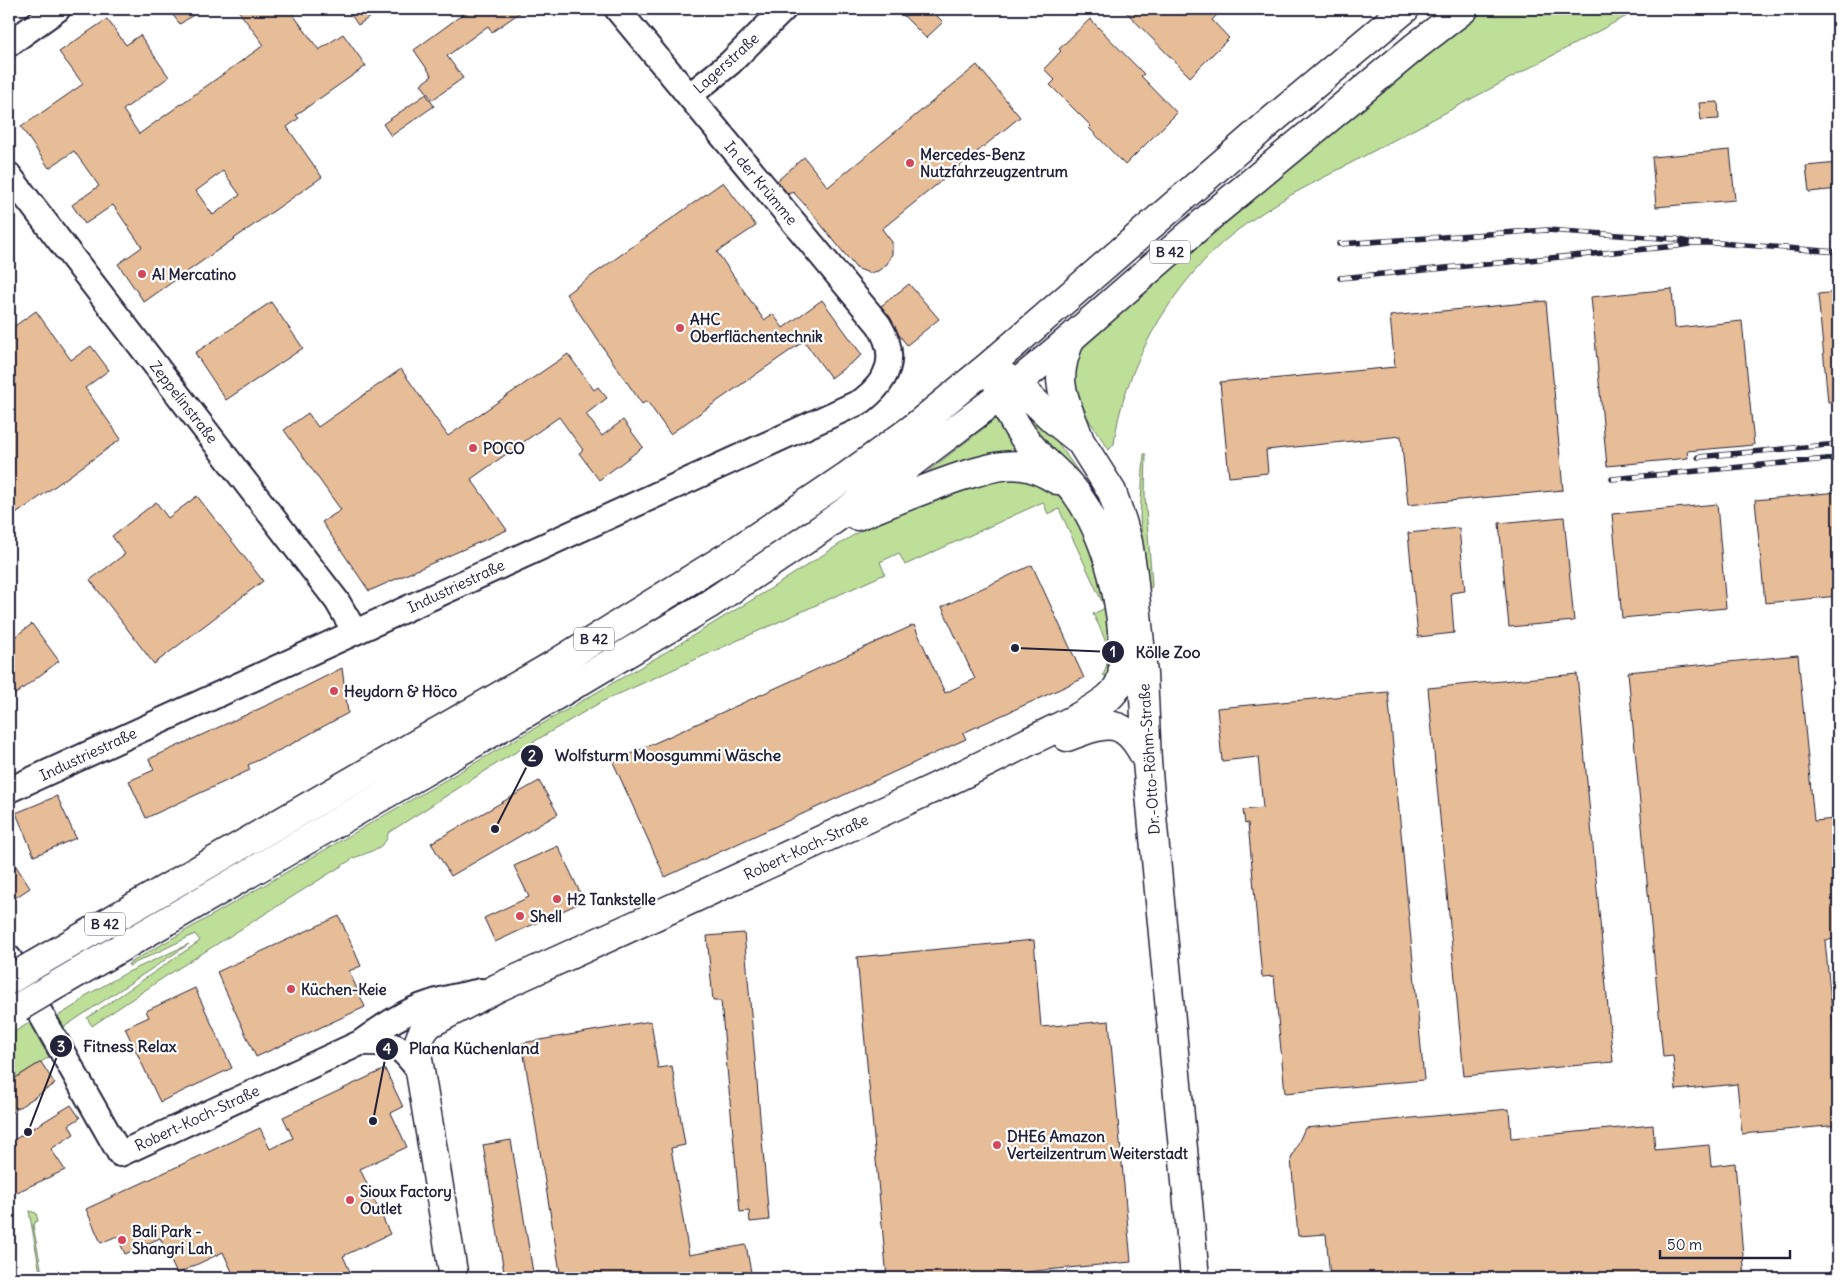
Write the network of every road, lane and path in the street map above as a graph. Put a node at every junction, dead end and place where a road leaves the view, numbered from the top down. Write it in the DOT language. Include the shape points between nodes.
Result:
graph roads {
  1 [pos="58,9"];
  2 [pos="617,9"];
  3 [pos="784,9"];
  4 [pos="1405,9"];
  5 [pos="1464,9"];
  6 [pos="9,44"];
  7 [pos="689,96"];
  8 [pos="9,175"];
  9 [pos="1071,338"];
  10 [pos="888,365"];
  11 [pos="990,365"];
  12 [pos="1009,390"];
  13 [pos="1080,441"];
  14 [pos="1074,491"];
  15 [pos="814,534"];
  16 [pos="355,632"];
  17 [pos="1110,696"];
  18 [pos="1147,762"];
  19 [pos="965,774"];
  20 [pos="9,790"];
  21 [pos="20,962"];
  22 [pos="9,980"];
  23 [pos="497,988"];
  24 [pos="14,1010"];
  25 [pos="360,1043"];
  26 [pos="420,1072"];
  27 [pos="454,1278"];
  28 [pos="1195,1278"];
  1 -- 6 [label="street"];
  2 -- 7 [label="street, In der Krümme"];
  3 -- 7 [label="street, Lagerstraße" via="725,67"];
  4 -- 11 [label="main road, B 42"];
  5 -- 9 [label="main road, B 42" via="1212,216"];
  7 -- 10 [label="street, In der Krümme" via="879,325 889,344"];
  8 -- 16 [label="street, Zeppelinstraße" via="332,594"];
  9 -- 12 [label="main road, B 42"];
  9 -- 13 [label="main road" via="1063,357 1060,378"];
  10 -- 16 [label="street, Industriestraße" via="878,387 862,402"];
  11 -- 12 [label="main road, Dr.-Otto-Röhm-Straße"];
  11 -- 21 [label="main road, B 42" via="912,429 847,476 672,592 555,664"];
  12 -- 13 [label="main road, Dr.-Otto-Röhm-Straße"];
  12 -- 14 [label="main road, Dr.-Otto-Röhm-Straße" via="1010,417 1019,432"];
  12 -- 15 [label="main road, B 42"];
  13 -- 18 [label="main road, Dr.-Otto-Röhm-Straße" via="1112,492 1128,542 1143,674"];
  14 -- 15 [label="main road" via="1037,470 1022,466 1000,467 927,487"];
  14 -- 17 [label="main road, Dr.-Otto-Röhm-Straße" via="1086,508 1106,553 1116,596 1123,667 1120,684"];
  15 -- 24 [label="main road, B 42, bridge" via="708,604 562,692"];
  16 -- 20 [label="street, Industriestraße"];
  17 -- 19 [label="main road, Robert-Koch-Straße" via="1079,717"];
  18 -- 19 [label="main road" via="1139,744 1127,731 1104,725"];
  18 -- 28 [label="main road, Dr.-Otto-Röhm-Straße"];
  19 -- 23 [label="main road, Robert-Koch-Straße"];
  21 -- 22 [label="main road, B 42, bridge"];
  21 -- 25 [label="street, Robert-Koch-Straße" via="44,1020 120,1154"];
  23 -- 25 [label="street, Robert-Koch-Straße" via="430,1003 401,1016"];
  23 -- 26 [label="main road, Robert-Koch-Straße" via="429,1024 419,1040"];
  25 -- 26 [label="street, Robert-Koch-Straße" via="397,1046"];
  26 -- 27 [label="main road"];
}
